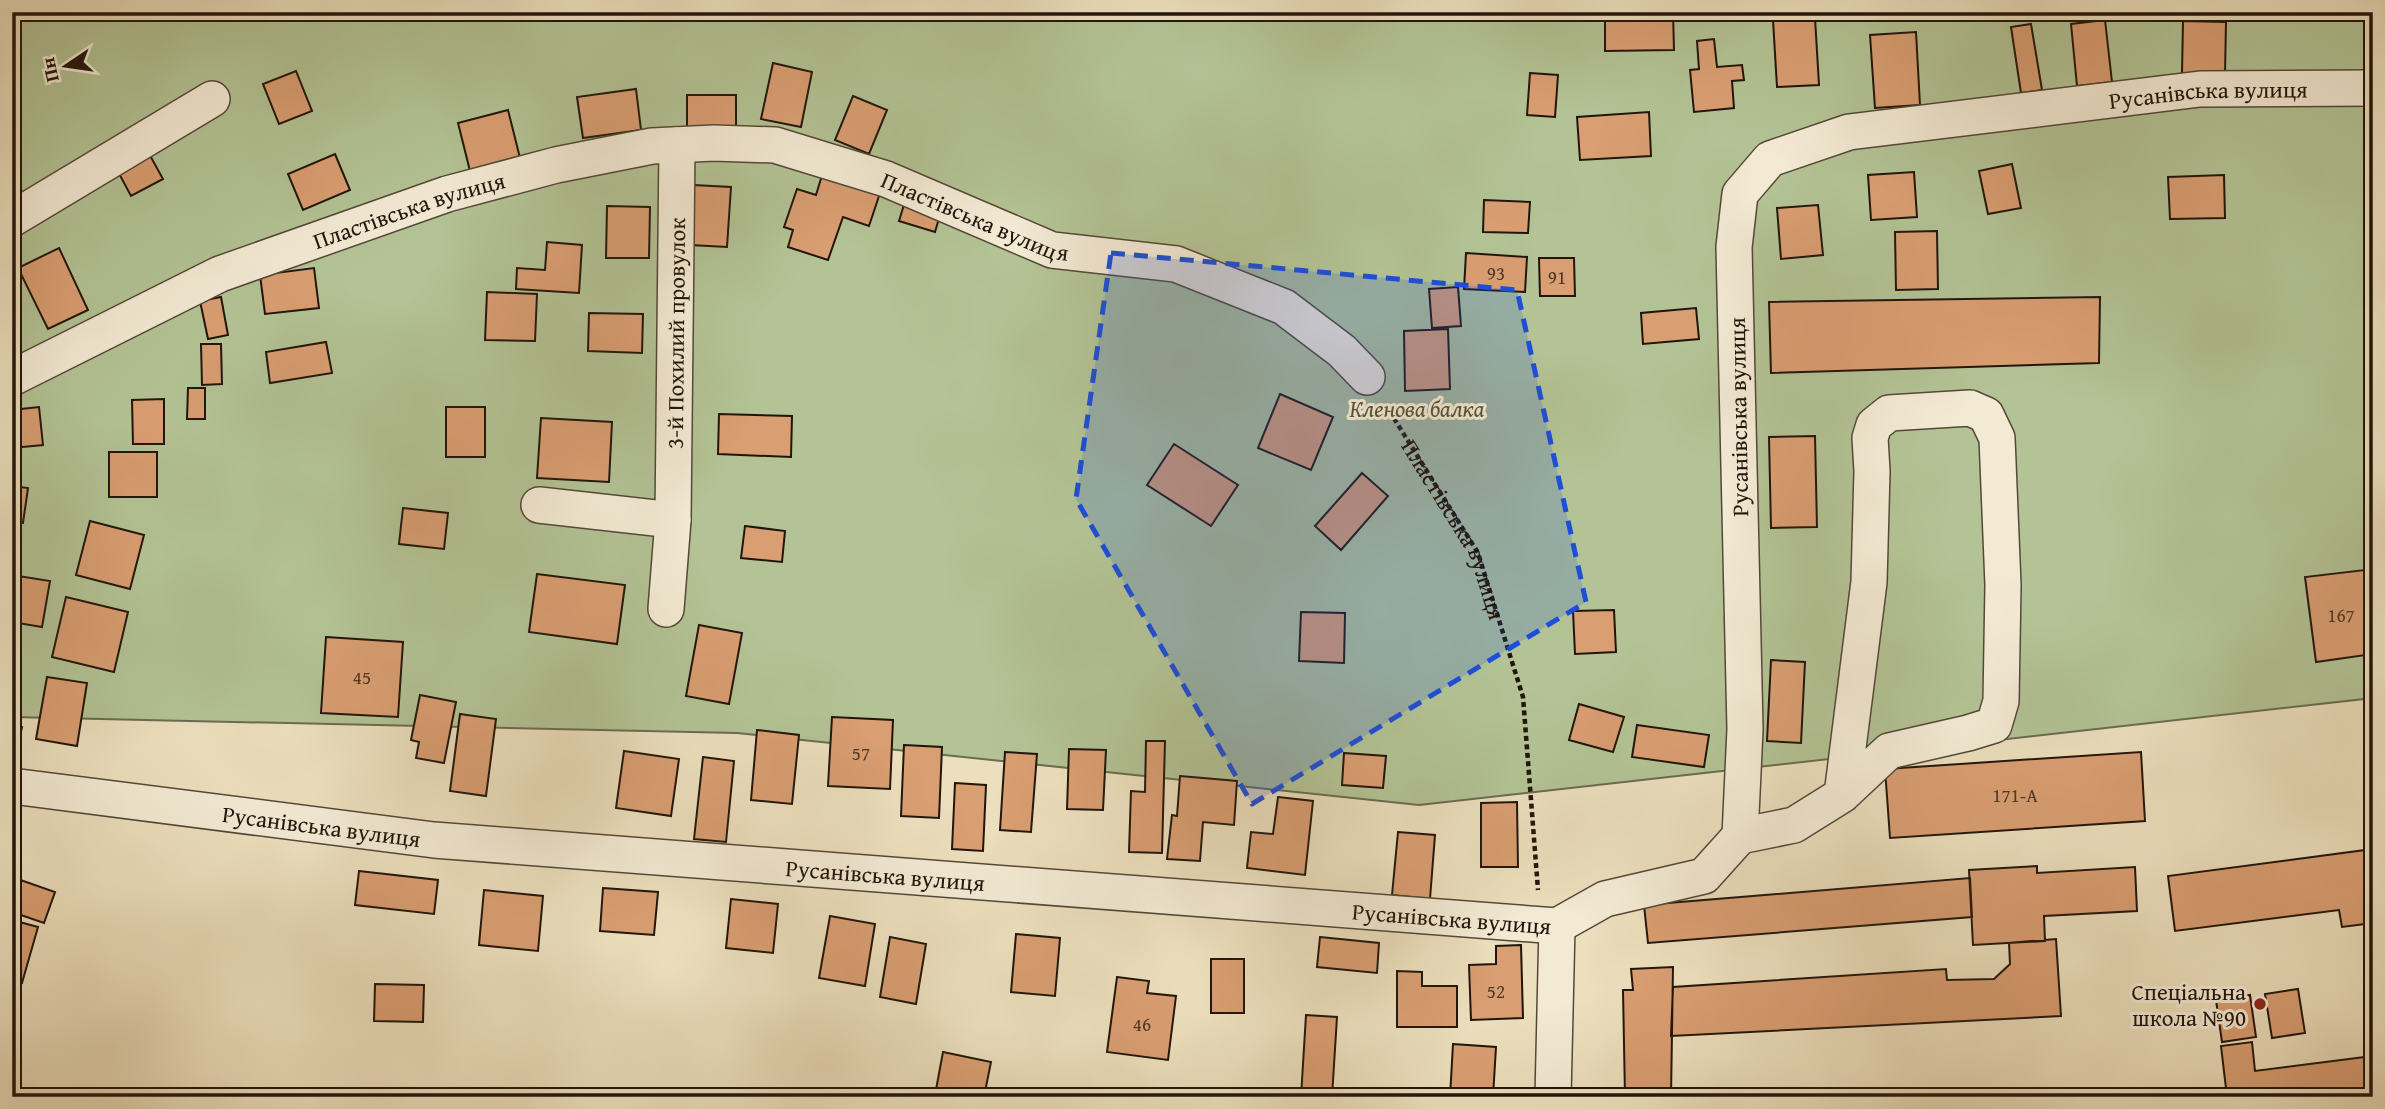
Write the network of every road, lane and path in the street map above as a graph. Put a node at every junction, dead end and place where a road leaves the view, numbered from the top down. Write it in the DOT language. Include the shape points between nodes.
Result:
graph roads {
  1 [pos="2373,88"];
  2 [pos="212,99"];
  3 [pos="677,145"];
  4 [pos="12,219"];
  5 [pos="1367,377"];
  6 [pos="12,378"];
  7 [pos="539,505"];
  8 [pos="673,520"];
  9 [pos="666,609"];
  10 [pos="12,786"];
  11 [pos="1842,796"];
  12 [pos="1740,836"];
  13 [pos="1549,926"];
  14 [pos="1553,1097"];
  1 -- 12 [label="street, Русанівська вулиця" via="2200,89 1849,132 1770,159 1741,194 1734,247 1745,729"];
  2 -- 4 [label="street"];
  3 -- 5 [label="street, Пластівська вулиця" via="775,145 886,180 1052,250 1176,264 1284,307 1342,351"];
  3 -- 6 [label="street, Пластівська вулиця" via="556,165 435,198 220,274"];
  3 -- 8 [label="street, 3-й Похилий провулок"];
  5 -- 13 [label="path, Пластівська вулиця" via="1478,553 1523,697"];
  7 -- 8 [label="street"];
  8 -- 9 [label="street, 3-й Похилий провулок"];
  10 -- 13 [label="street, Русанівська вулиця" via="434,840"];
  11 -- 11 [label="street" via="1869,582 1870,438 1874,425 1889,414 1970,408 1986,415 1997,438 2003,585 2001,701 1994,725 1889,751"];
  11 -- 12 [label="street" via="1794,825"];
  12 -- 13 [label="street, Русанівська вулиця" via="1704,876 1605,899"];
  13 -- 14 [label="street"];
}
